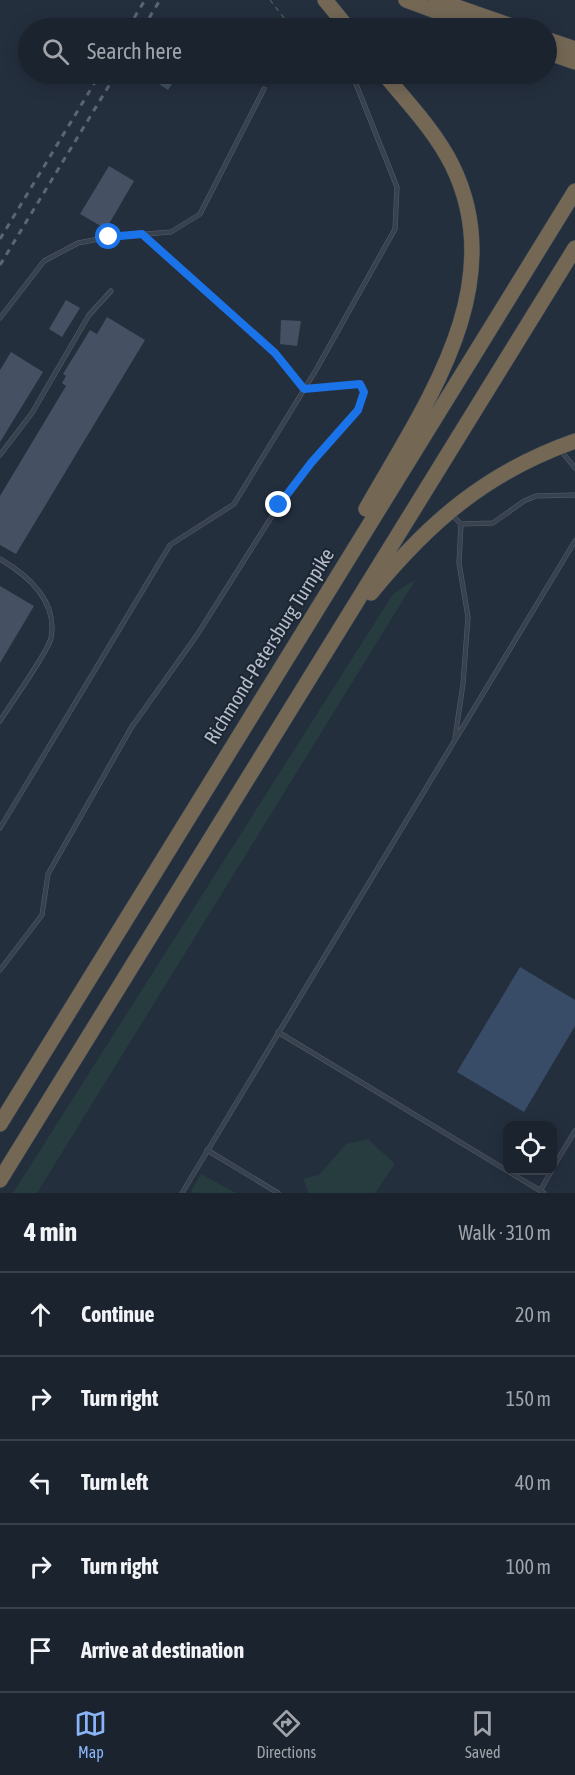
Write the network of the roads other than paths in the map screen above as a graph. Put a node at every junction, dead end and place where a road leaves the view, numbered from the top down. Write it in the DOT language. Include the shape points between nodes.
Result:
graph roads {
  1 [pos="325,0"];
  2 [pos="406,0"];
  3 [pos="437,0"];
  4 [pos="340,18"];
  5 [pos="454,18"];
  6 [pos="488,18"];
  7 [pos="557,43"];
  8 [pos="575,49"];
  9 [pos="557,56"];
  10 [pos="575,62"];
  11 [pos="356,84"];
  12 [pos="392,84"];
  13 [pos="264,89"];
  14 [pos="575,191"];
  15 [pos="142,234"];
  16 [pos="575,248"];
  17 [pos="111,291"];
  18 [pos="0,318"];
  19 [pos="304,389"];
  20 [pos="575,441"];
  21 [pos="559,448"];
  22 [pos="0,455"];
  23 [pos="575,468"];
  24 [pos="575,495"];
  25 [pos="448,511"];
  26 [pos="461,524"];
  27 [pos="575,541"];
  28 [pos="0,559"];
  29 [pos="319,603"];
  30 [pos="317,665"];
  31 [pos="0,721"];
  32 [pos="454,740"];
  33 [pos="0,828"];
  34 [pos="0,970"];
  35 [pos="278,1032"];
  36 [pos="0,1124"];
  37 [pos="575,1131"];
  38 [pos="207,1150"];
  39 [pos="557,1162"];
  40 [pos="550,1175"];
  41 [pos="0,1179"];
  42 [pos="542,1192"];
  43 [pos="182,1193"];
  44 [pos="278,1193"];
  1 -- 4 [label="highway"];
  2 -- 5 [label="highway"];
  3 -- 6 [label="highway"];
  7 -- 8 [label="highway"];
  9 -- 10 [label="highway"];
  11 -- 19 [label="lane" via="397,188 395,229"];
  12 -- 29 [label="highway" via="441,146 459,183 473,239 471,278 462,319 437,382"];
  13 -- 15 [label="lane" via="200,214 171,232"];
  14 -- 29 [label="highway, Richmond-Petersburg Turnpike"];
  15 -- 18 [label="lane" via="78,243 44,261"];
  15 -- 19 [label="lane" via="275,353"];
  16 -- 30 [label="highway"];
  17 -- 22 [label="lane" via="89,315 32,413"];
  19 -- 33 [label="lane" via="234,504 170,545"];
  19 -- 34 [label="lane" via="360,384 364,392 358,410 279,505 197,635 130,728 48,873 42,915"];
  20 -- 21 [label="highway"];
  21 -- 23 [label="lane"];
  21 -- 25 [label="highway" via="509,471"];
  24 -- 26 [label="lane" via="536,496 493,523"];
  25 -- 26 [label="lane"];
  25 -- 30 [label="highway" via="396,563"];
  26 -- 32 [label="lane" via="459,563 468,617"];
  27 -- 32 [label="lane"];
  28 -- 31 [label="lane" via="22,572 52,608 51,640"];
  29 -- 36 [label="highway, Richmond-Petersburg Turnpike"];
  30 -- 41 [label="highway"];
  32 -- 35 [label="lane"];
  35 -- 38 [label="lane"];
  35 -- 42 [label="lane"];
  37 -- 39 [label="lane"];
  38 -- 43 [label="lane"];
  38 -- 44 [label="lane"];
  40 -- 42 [label="lane"];
}
